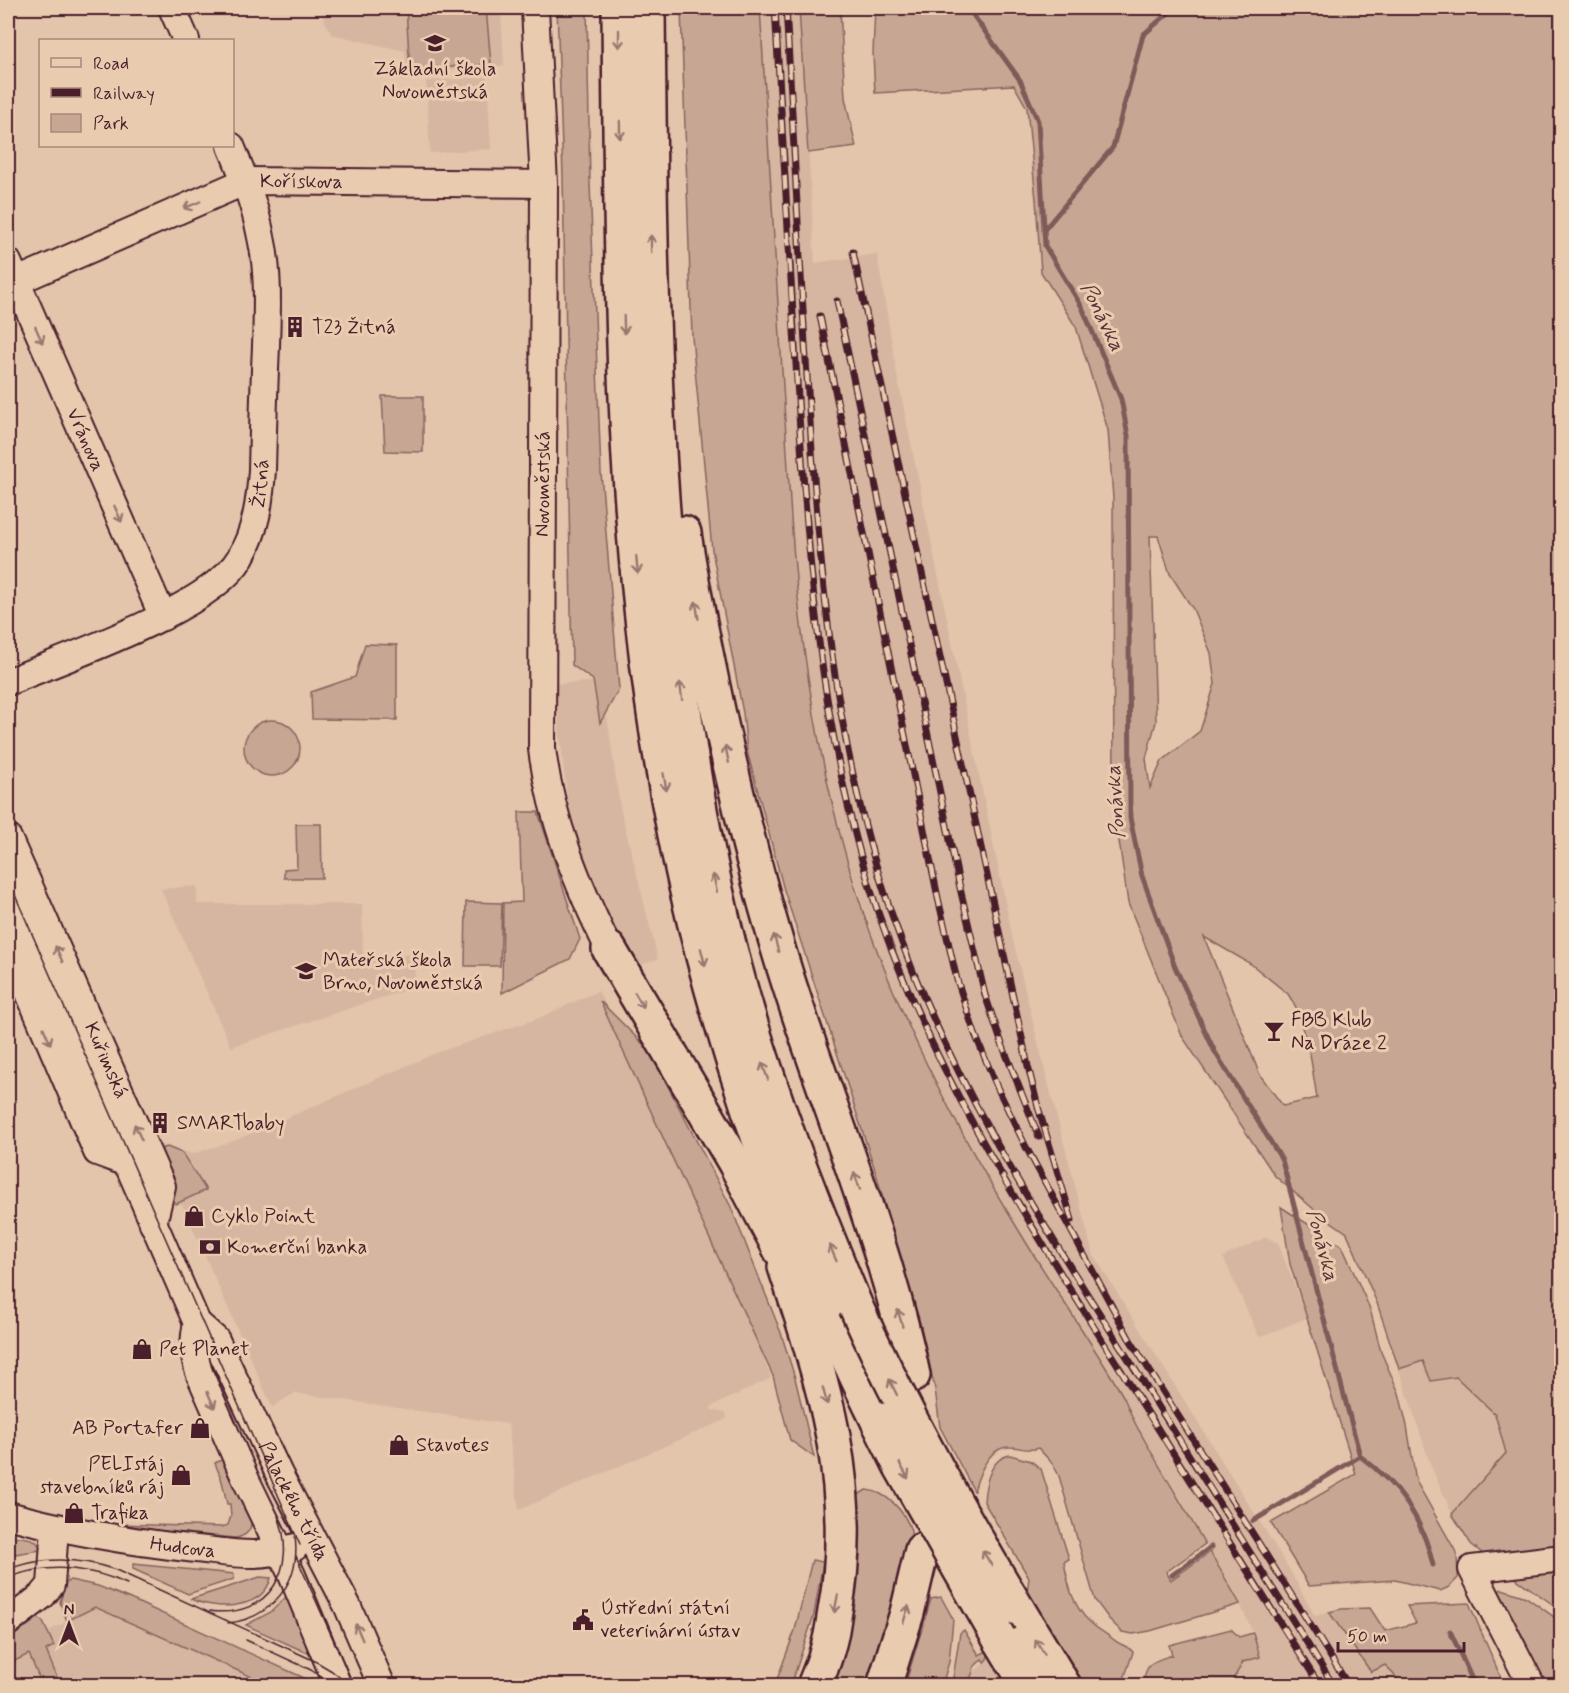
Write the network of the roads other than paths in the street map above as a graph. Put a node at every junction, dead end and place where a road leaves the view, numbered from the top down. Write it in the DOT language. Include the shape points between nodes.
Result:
graph roads {
  1 [pos="172,8"];
  2 [pos="535,8"];
  3 [pos="619,8"];
  4 [pos="648,8"];
  5 [pos="186,39"];
  6 [pos="231,147"];
  7 [pos="246,181"];
  8 [pos="544,184"];
  9 [pos="10,276"];
  10 [pos="652,303"];
  11 [pos="163,617"];
  12 [pos="8,682"];
  13 [pos="8,838"];
  14 [pos="8,889"];
  15 [pos="8,944"];
  16 [pos="609,950"];
  17 [pos="725,1042"];
  18 [pos="127,1163"];
  19 [pos="153,1224"];
  20 [pos="776,1240"];
  21 [pos="197,1323"];
  22 [pos="913,1375"];
  23 [pos="875,1416"];
  24 [pos="8,1515"];
  25 [pos="55,1528"];
  26 [pos="312,1541"];
  27 [pos="922,1550"];
  28 [pos="282,1551"];
  29 [pos="1562,1558"];
  30 [pos="8,1622"];
  31 [pos="893,1652"];
  32 [pos="338,1686"];
  33 [pos="382,1686"];
  34 [pos="814,1686"];
  35 [pos="879,1686"];
  36 [pos="884,1686"];
  37 [pos="1028,1686"];
  38 [pos="1064,1686"];
  39 [pos="1532,1686"];
  1 -- 5 [label="street"];
  2 -- 8 [label="street, Novoměstská"];
  3 -- 17 [label="highway, one-way" via="626,401 640,599 664,780 699,944"];
  10 -- 4 [label="highway, one-way"];
  6 -- 7 [label="street, Žitná"];
  7 -- 8 [label="street, Kořískova"];
  7 -- 9 [label="street, Kořískova, one-way"];
  7 -- 11 [label="street, Žitná" via="262,239 266,275 259,504 253,530 239,560 216,586"];
  8 -- 16 [label="street, Novoměstská" via="542,749 548,786 570,861"];
  9 -- 11 [label="street, Vránova, one-way"];
  22 -- 10 [label="highway, one-way" via="882,1256 778,951 739,806 700,632"];
  38 -- 10 [label="highway, one-way, bridge" via="969,1528 901,1402 819,1218 761,1057 735,969 687,736 672,623 656,421"];
  11 -- 12 [label="street, Žitná"];
  19 -- 13 [label="street, Kuřimská, one-way" via="162,1186"];
  14 -- 18 [label="street, Kuřimská"];
  15 -- 18 [label="street, one-way" via="97,1152"];
  16 -- 20 [label="highway, one-way"];
  17 -- 20 [label="highway" via="739,1128"];
  17 -- 23 [label="highway" via="754,1130 811,1277"];
  18 -- 19 [label="street, Kuřimská"];
  19 -- 21 [label="street, Palackého třída"];
  20 -- 23 [label="highway" via="823,1341"];
  20 -- 34 [label="highway, one-way" via="830,1413 842,1498 839,1590 828,1646"];
  21 -- 26 [label="street, Palackého třída" via="216,1340"];
  21 -- 28 [label="street, Palackého třída, one-way" via="195,1364"];
  23 -- 37 [label="highway, one-way, bridge"];
  24 -- 25 [label="street, Hudcova"];
  25 -- 28 [label="street, Hudcova" via="152,1545 257,1555"];
  25 -- 30 [label="street" via="51,1585"];
  26 -- 28 [label="street, Hudcova"];
  33 -- 26 [label="street, Palackého třída, one-way" via="338,1586"];
  31 -- 27 [label="highway, one-way"];
  28 -- 32 [label="street, Palackého třída"];
  29 -- 39 [label="street" via="1472,1569"];
  31 -- 35 [label="highway"];
  31 -- 36 [label="highway"];
}
